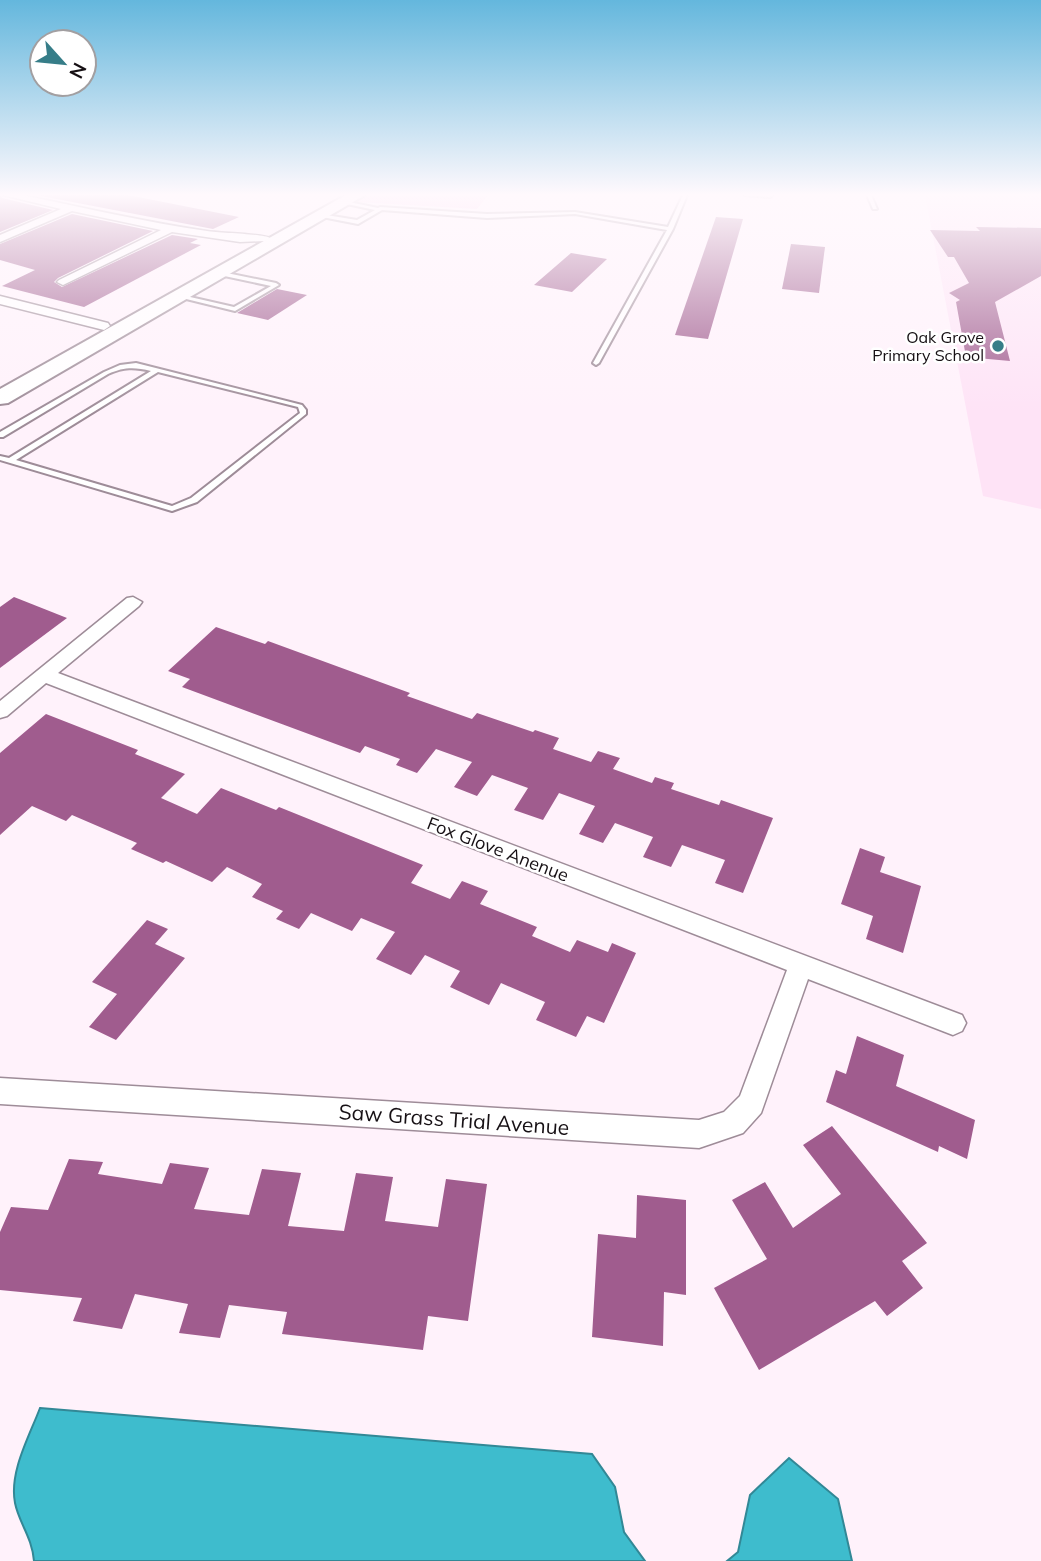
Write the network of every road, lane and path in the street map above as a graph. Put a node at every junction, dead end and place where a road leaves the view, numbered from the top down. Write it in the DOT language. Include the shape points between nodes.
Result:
graph roads {
  1 [pos="87,268"];
  2 [pos="197,268"];
  3 [pos="226,268"];
  4 [pos="649,268"];
  5 [pos="217,273"];
  6 [pos="82,286"];
  7 [pos="177,296"];
  8 [pos="0,300"];
  9 [pos="104,326"];
  10 [pos="596,363"];
  11 [pos="157,370"];
  12 [pos="0,382"];
  13 [pos="0,398"];
  14 [pos="0,435"];
  15 [pos="0,458"];
  16 [pos="10,461"];
  17 [pos="133,602"];
  18 [pos="44,675"];
  19 [pos="0,710"];
  20 [pos="801,965"];
  21 [pos="953,1023"];
  22 [pos="0,1091"];
  1 -- 6 [label="street" via="58,281"];
  2 -- 9 [label="main road"];
  3 -- 5 [label="main road"];
  4 -- 10 [label="lane"];
  5 -- 7 [label="main road"];
  5 -- 7 [label="lane" via="276,285 235,309"];
  7 -- 13 [label="main road"];
  8 -- 9 [label="street"];
  9 -- 12 [label="main road"];
  11 -- 14 [label="lane" via="122,366"];
  11 -- 16 [label="lane"];
  11 -- 16 [label="lane" via="300,406 303,414 194,500 172,509"];
  15 -- 16 [label="lane"];
  17 -- 18 [label="street"];
  18 -- 19 [label="street"];
  18 -- 20 [label="street, Fox Glove Anenue"];
  20 -- 21 [label="street, Fox Glove Anenue"];
  20 -- 22 [label="street, Saw Grass Trial Avenue" via="751,1104 733,1123 699,1134"];
}
